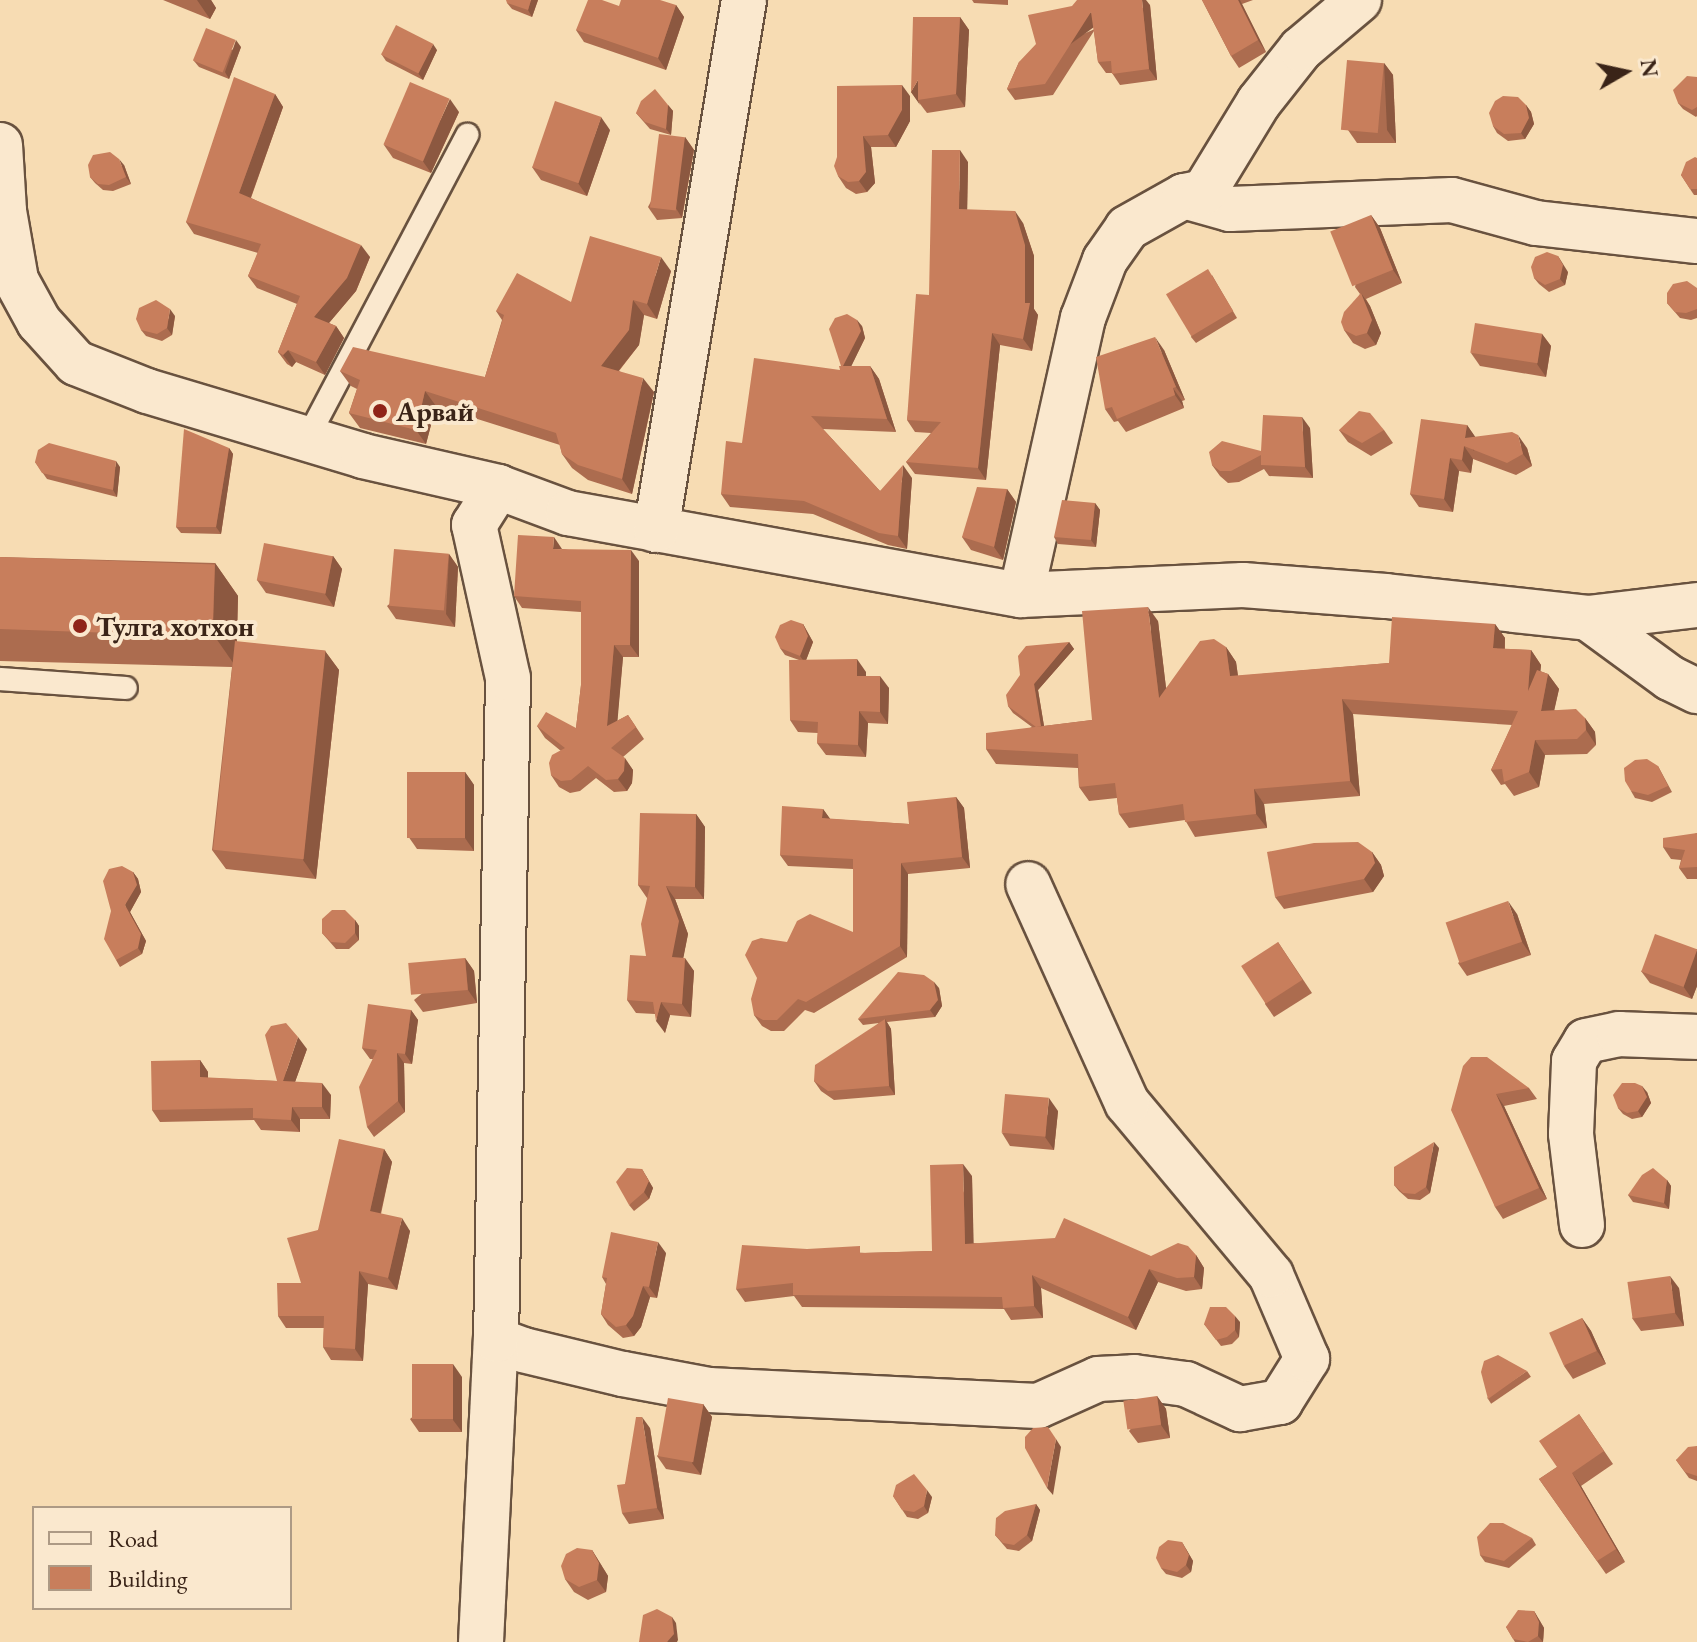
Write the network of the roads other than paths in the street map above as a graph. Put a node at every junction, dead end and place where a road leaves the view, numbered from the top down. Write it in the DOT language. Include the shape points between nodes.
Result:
graph roads {
  1 [pos="744,0"];
  2 [pos="1359,0"];
  3 [pos="467,135"];
  4 [pos="0,145"];
  5 [pos="1184,196"];
  6 [pos="1697,241"];
  7 [pos="307,439"];
  8 [pos="498,487"];
  9 [pos="656,530"];
  10 [pos="1021,595"];
  11 [pos="1697,605"];
  12 [pos="1588,618"];
  13 [pos="0,679"];
  14 [pos="126,688"];
  15 [pos="1697,691"];
  16 [pos="1028,884"];
  17 [pos="1697,1037"];
  18 [pos="1582,1225"];
  19 [pos="496,1340"];
  20 [pos="481,1642"];
  1 -- 9 [label="street"];
  2 -- 5 [label="street" via="1301,49 1259,102 1204,192"];
  3 -- 7 [label="lane"];
  4 -- 7 [label="street" via="16,280 39,322 76,363 147,391"];
  5 -- 6 [label="street" via="1230,209 1452,200 1536,223"];
  5 -- 10 [label="street" via="1127,228 1105,260 1083,318"];
  7 -- 8 [label="street"];
  8 -- 9 [label="street" via="568,513"];
  8 -- 19 [label="street" via="474,525 508,678"];
  9 -- 10 [label="street"];
  10 -- 12 [label="street" via="1243,585"];
  11 -- 12 [label="street"];
  12 -- 15 [label="street" via="1670,678"];
  13 -- 14 [label="lane"];
  16 -- 19 [label="street" via="1127,1103 1271,1275 1307,1359 1280,1402 1240,1409 1186,1384 1134,1377 1098,1379 1038,1406 709,1390 610,1371"];
  17 -- 18 [label="street" via="1619,1034 1586,1041 1574,1061 1571,1134"];
  19 -- 20 [label="street"];
}
